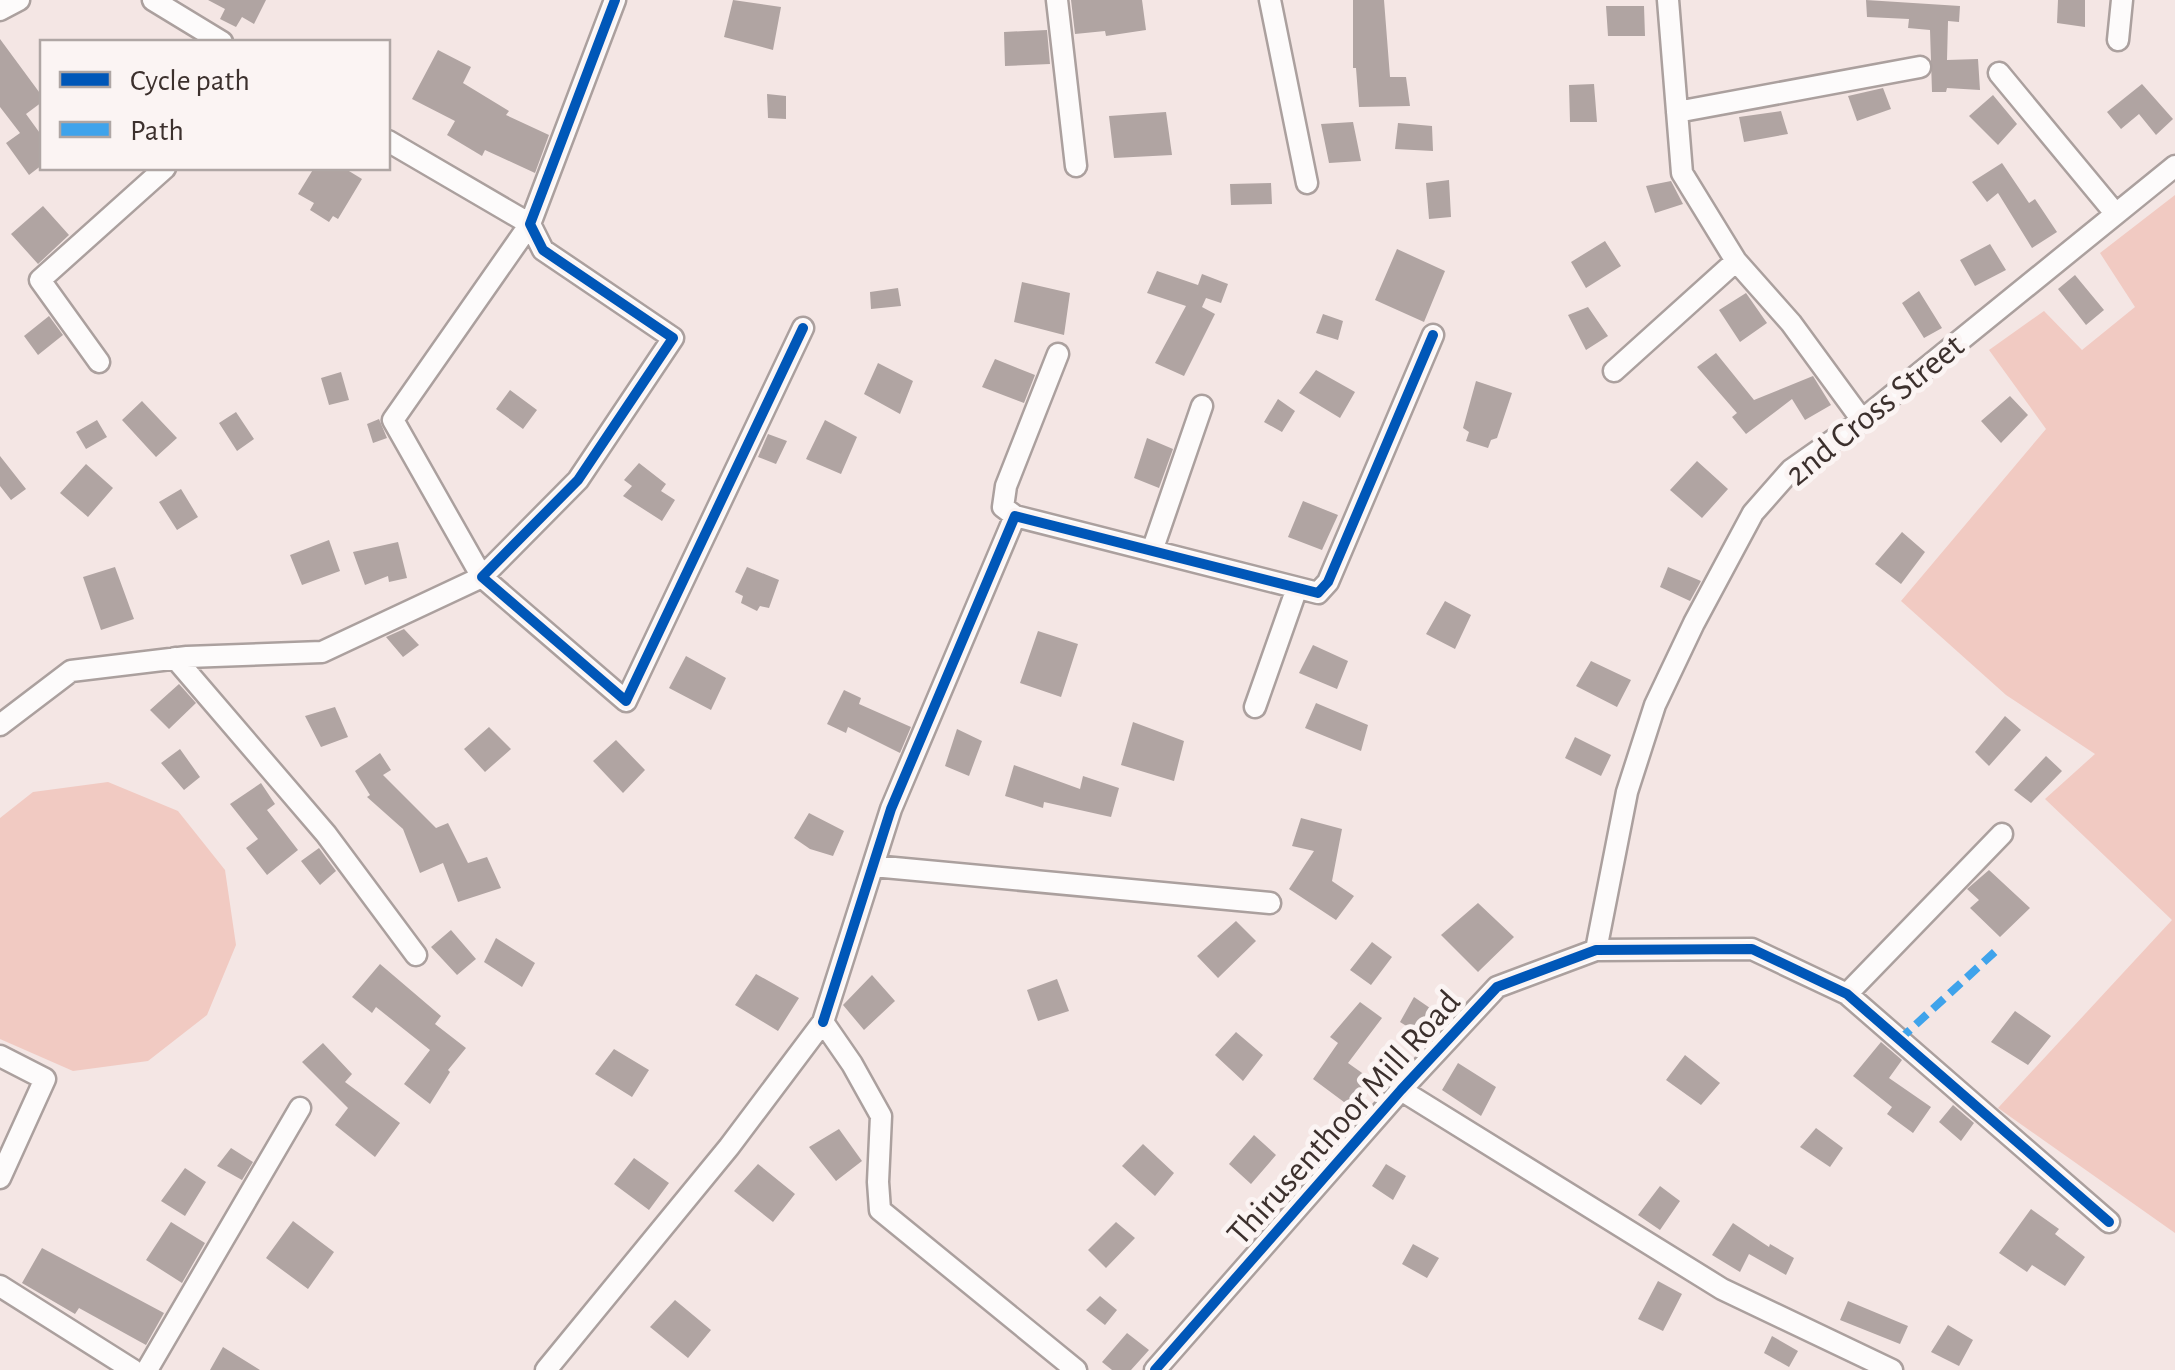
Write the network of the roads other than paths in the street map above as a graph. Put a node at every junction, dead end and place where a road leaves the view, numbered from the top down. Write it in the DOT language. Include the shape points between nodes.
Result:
graph roads {
  1 [pos="18,0"];
  2 [pos="153,0"];
  3 [pos="616,0"];
  4 [pos="1057,0"];
  5 [pos="1270,0"];
  6 [pos="1668,0"];
  7 [pos="2122,0"];
  8 [pos="0,10"];
  9 [pos="219,40"];
  10 [pos="2118,40"];
  11 [pos="1920,66"];
  12 [pos="1999,73"];
  13 [pos="1677,112"];
  14 [pos="390,142"];
  15 [pos="1076,166"];
  16 [pos="2175,166"];
  17 [pos="163,170"];
  18 [pos="1307,183"];
  19 [pos="2115,212"];
  20 [pos="530,224"];
  21 [pos="1736,261"];
  22 [pos="803,328"];
  23 [pos="1434,335"];
  24 [pos="1058,354"];
  25 [pos="99,362"];
  26 [pos="1614,371"];
  27 [pos="1202,406"];
  28 [pos="1862,420"];
  29 [pos="1015,516"];
  30 [pos="1152,551"];
  31 [pos="482,577"];
  32 [pos="1296,588"];
  33 [pos="175,658"];
  34 [pos="1256,707"];
  35 [pos="0,725"];
  36 [pos="2002,834"];
  37 [pos="873,866"];
  38 [pos="1270,903"];
  39 [pos="1596,950"];
  40 [pos="416,955"];
  41 [pos="1846,994"];
  42 [pos="823,1022"];
  43 [pos="0,1056"];
  44 [pos="1401,1090"];
  45 [pos="300,1108"];
  46 [pos="0,1178"];
  47 [pos="2110,1222"];
  48 [pos="0,1286"];
  49 [pos="133,1370"];
  50 [pos="147,1370"];
  51 [pos="546,1370"];
  52 [pos="1076,1370"];
  53 [pos="1154,1370"];
  54 [pos="1892,1370"];
  1 -- 8 [label="street"];
  2 -- 9 [label="street"];
  3 -- 20 [label="street"];
  4 -- 15 [label="street"];
  5 -- 18 [label="street"];
  6 -- 13 [label="street"];
  7 -- 10 [label="street"];
  11 -- 13 [label="street"];
  12 -- 19 [label="street"];
  13 -- 21 [label="street" via="1682,173"];
  14 -- 20 [label="street"];
  16 -- 19 [label="street, 2nd Cross Street"];
  17 -- 25 [label="street" via="40,280"];
  19 -- 28 [label="street, 2nd Cross Street"];
  20 -- 31 [label="street" via="393,420"];
  20 -- 31 [label="street" via="543,250 673,338 578,480"];
  21 -- 26 [label="street"];
  21 -- 28 [label="street"];
  22 -- 31 [label="street" via="626,701"];
  23 -- 32 [label="street" via="1328,582 1318,594"];
  24 -- 29 [label="street" via="1006,486 1002,508"];
  27 -- 30 [label="street"];
  28 -- 39 [label="street, 2nd Cross Street" via="1791,470 1753,514 1694,622 1655,705 1628,792"];
  29 -- 30 [label="street"];
  29 -- 37 [label="street"];
  30 -- 32 [label="street"];
  31 -- 33 [label="street" via="322,652"];
  32 -- 34 [label="street"];
  33 -- 35 [label="street" via="70,672"];
  33 -- 40 [label="street" via="326,834"];
  36 -- 41 [label="street"];
  37 -- 38 [label="street"];
  37 -- 42 [label="street"];
  39 -- 41 [label="street, Thirusenthoor Mill Road" via="1752,948"];
  39 -- 44 [label="street, Thirusenthoor Mill Road" via="1497,987"];
  41 -- 47 [label="street, Thirusenthoor Mill Road"];
  42 -- 51 [label="street"];
  42 -- 52 [label="street" via="881,1116 880,1210"];
  43 -- 46 [label="street" via="45,1079"];
  44 -- 53 [label="street, Thirusenthoor Mill Road"];
  44 -- 54 [label="street" via="1722,1290"];
  45 -- 50 [label="street"];
  48 -- 49 [label="street"];
}
